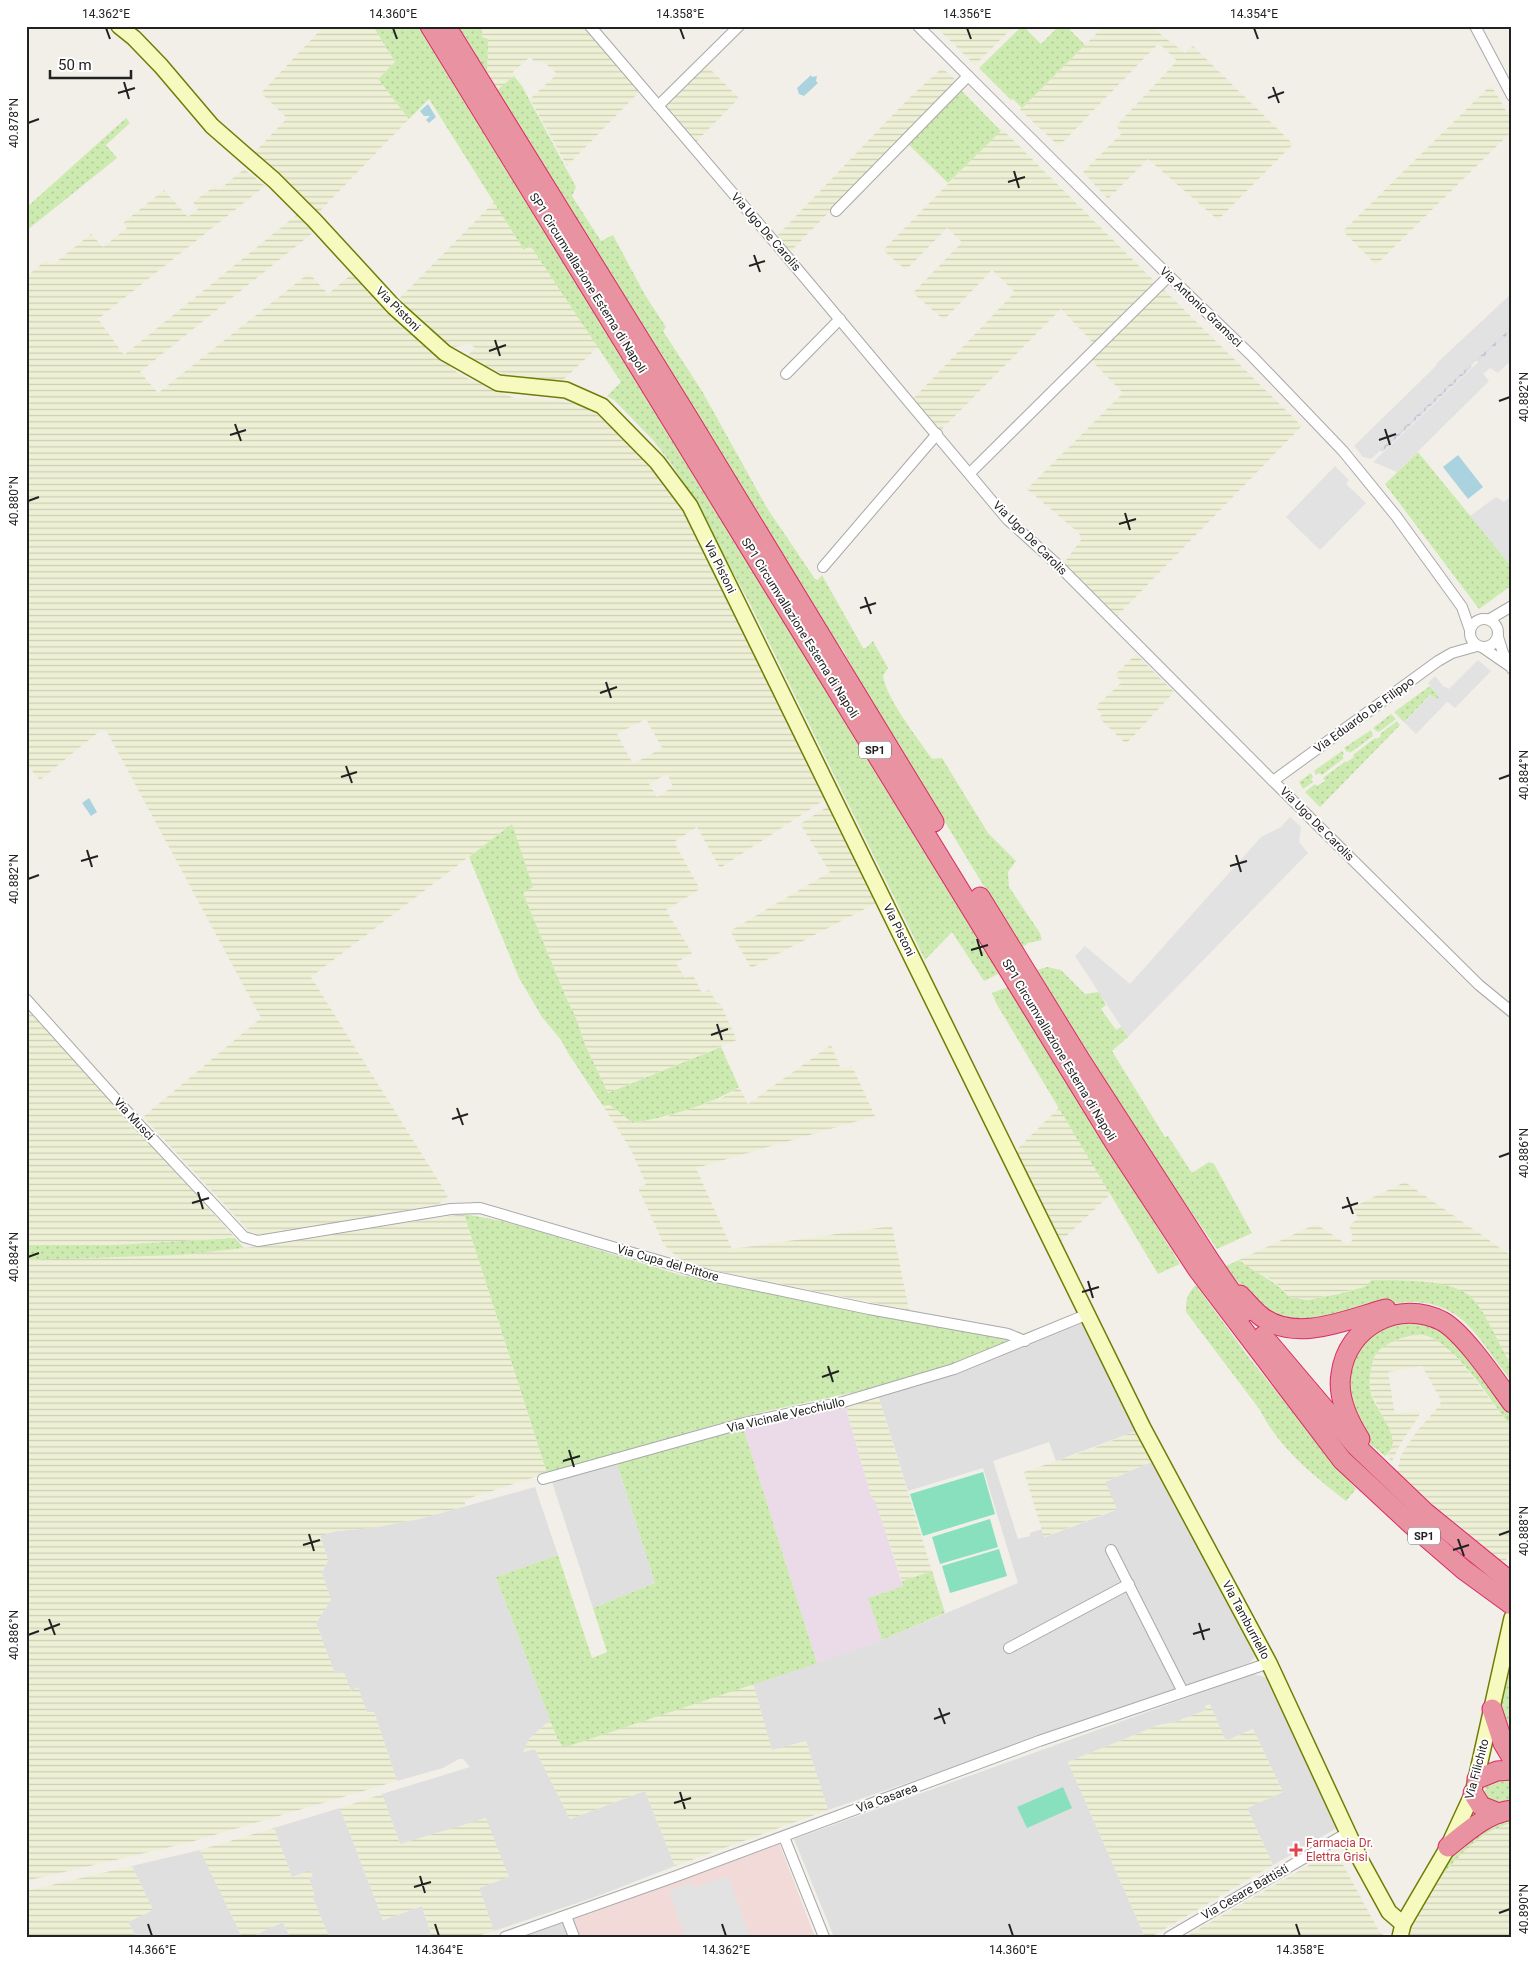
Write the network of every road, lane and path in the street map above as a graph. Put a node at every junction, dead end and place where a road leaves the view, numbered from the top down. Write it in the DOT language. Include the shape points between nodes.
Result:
graph roads {
  1 [pos="119,26"];
  2 [pos="430,26"];
  3 [pos="446,26"];
  4 [pos="590,26"];
  5 [pos="739,26"];
  6 [pos="918,26"];
  7 [pos="1475,26"];
  8 [pos="968,76"];
  9 [pos="1512,96"];
  10 [pos="658,106"];
  11 [pos="836,211"];
  12 [pos="1169,276"];
  13 [pos="840,319"];
  14 [pos="786,374"];
  15 [pos="937,434"];
  16 [pos="970,474"];
  17 [pos="823,567"];
  18 [pos="1462,606"];
  19 [pos="1508,609"];
  20 [pos="1492,625"];
  21 [pos="1470,632"];
  22 [pos="1480,646"];
  23 [pos="1457,652"];
  24 [pos="1510,668"];
  25 [pos="1273,781"];
  26 [pos="26,999"];
  27 [pos="1512,1012"];
  28 [pos="244,1237"];
  29 [pos="1222,1280"];
  30 [pos="1088,1314"];
  31 [pos="1025,1341"];
  32 [pos="1512,1388"];
  33 [pos="1512,1403"];
  34 [pos="1362,1449"];
  35 [pos="543,1479"];
  36 [pos="1111,1550"];
  37 [pos="1512,1583"];
  38 [pos="1129,1584"];
  39 [pos="1512,1605"];
  40 [pos="1512,1618"];
  41 [pos="1009,1648"];
  42 [pos="1269,1663"];
  43 [pos="1183,1692"];
  44 [pos="1492,1709"];
  45 [pos="1512,1758"];
  46 [pos="1512,1770"];
  47 [pos="1475,1786"];
  48 [pos="1505,1812"];
  49 [pos="1347,1832"];
  50 [pos="784,1837"];
  51 [pos="1448,1847"];
  52 [pos="566,1916"];
  53 [pos="1401,1930"];
  54 [pos="506,1937"];
  55 [pos="574,1937"];
  56 [pos="824,1937"];
  57 [pos="1169,1937"];
  1 -- 30 [label="street, Via Pistoni" via="161,66 212,126 274,180 394,307 445,353 498,383 566,390 602,406 656,462 690,506"];
  2 -- 39 [label="highway, SP1 Circumvallazione Esterna di Napoli / SP1" via="1122,1153 1198,1270 1342,1460 1456,1564"];
  3 -- 29 [label="highway, SP1 Circumvallazione Esterna di Napoli / SP1" via="1081,1061"];
  4 -- 10 [label="street, Via Ugo De Carolis"];
  5 -- 10 [label="street"];
  6 -- 8 [label="street, Via Antonio Gramsci"];
  7 -- 9 [label="street"];
  8 -- 11 [label="street"];
  8 -- 12 [label="street, Via Antonio Gramsci"];
  10 -- 13 [label="street, Via Ugo De Carolis"];
  12 -- 16 [label="street"];
  12 -- 18 [label="street, Via Antonio Gramsci" via="1343,451"];
  13 -- 14 [label="street"];
  13 -- 15 [label="street, Via Ugo De Carolis"];
  15 -- 16 [label="street, Via Ugo De Carolis"];
  15 -- 17 [label="street"];
  16 -- 25 [label="street, Via Ugo De Carolis" via="1007,518"];
  18 -- 20 [label="street, Via Antonio Gramsci"];
  18 -- 21 [label="street, Via Antonio Gramsci"];
  19 -- 20 [label="street"];
  20 -- 21 [label="street" via="1474,623"];
  20 -- 22 [label="street" via="1492,645"];
  20 -- 24 [label="street"];
  21 -- 22 [label="street" via="1472,640"];
  21 -- 23 [label="street, Via Eduardo De Filippo"];
  22 -- 23 [label="street, Via Eduardo De Filippo"];
  22 -- 24 [label="street"];
  23 -- 25 [label="street, Via Eduardo De Filippo" via="1425,670"];
  25 -- 27 [label="street, Via Ugo De Carolis" via="1479,984"];
  26 -- 28 [label="street, Via Musci"];
  28 -- 31 [label="street, Via Cupa del Pittore" via="258,1241 451,1209 480,1208 711,1276 1008,1334"];
  29 -- 32 [label="highway" via="1261,1316 1277,1326 1290,1329 1325,1325 1410,1305 1449,1316 1466,1329"];
  29 -- 34 [label="highway, SP1 Circumvallazione Esterna di Napoli / SP1" via="1259,1331"];
  30 -- 31 [label="street"];
  30 -- 42 [label="street, Via Tamburriello" via="1143,1428"];
  31 -- 35 [label="street, Via Vicinale Vecchiullo" via="954,1369 843,1402 744,1423"];
  33 -- 34 [label="highway" via="1457,1332 1428,1316 1394,1315 1360,1332 1347,1349 1340,1374 1342,1398"];
  34 -- 37 [label="highway, SP1 Circumvallazione Esterna di Napoli / SP1" via="1426,1513"];
  36 -- 38 [label="street"];
  38 -- 41 [label="street"];
  38 -- 43 [label="street"];
  40 -- 44 [label="street, Via Filichito"];
  42 -- 43 [label="street, Via Casarea"];
  42 -- 49 [label="street, Via Tamburriello"];
  43 -- 50 [label="street, Via Casarea" via="1040,1741"];
  44 -- 45 [label="highway" via="1503,1743"];
  44 -- 47 [label="street, Via Filichito"];
  46 -- 47 [label="highway" via="1497,1771"];
  47 -- 48 [label="highway" via="1481,1806"];
  47 -- 51 [label="street, Via Filichito"];
  48 -- 51 [label="highway" via="1476,1825"];
  49 -- 53 [label="street, Via Tamburriello"];
  49 -- 57 [label="street, Via Cesare Battisti"];
  50 -- 52 [label="street, Via Casarea"];
  50 -- 56 [label="street"];
  51 -- 53 [label="street, Via Filichito"];
  52 -- 54 [label="street, Via Casarea"];
  52 -- 55 [label="street"];
}
